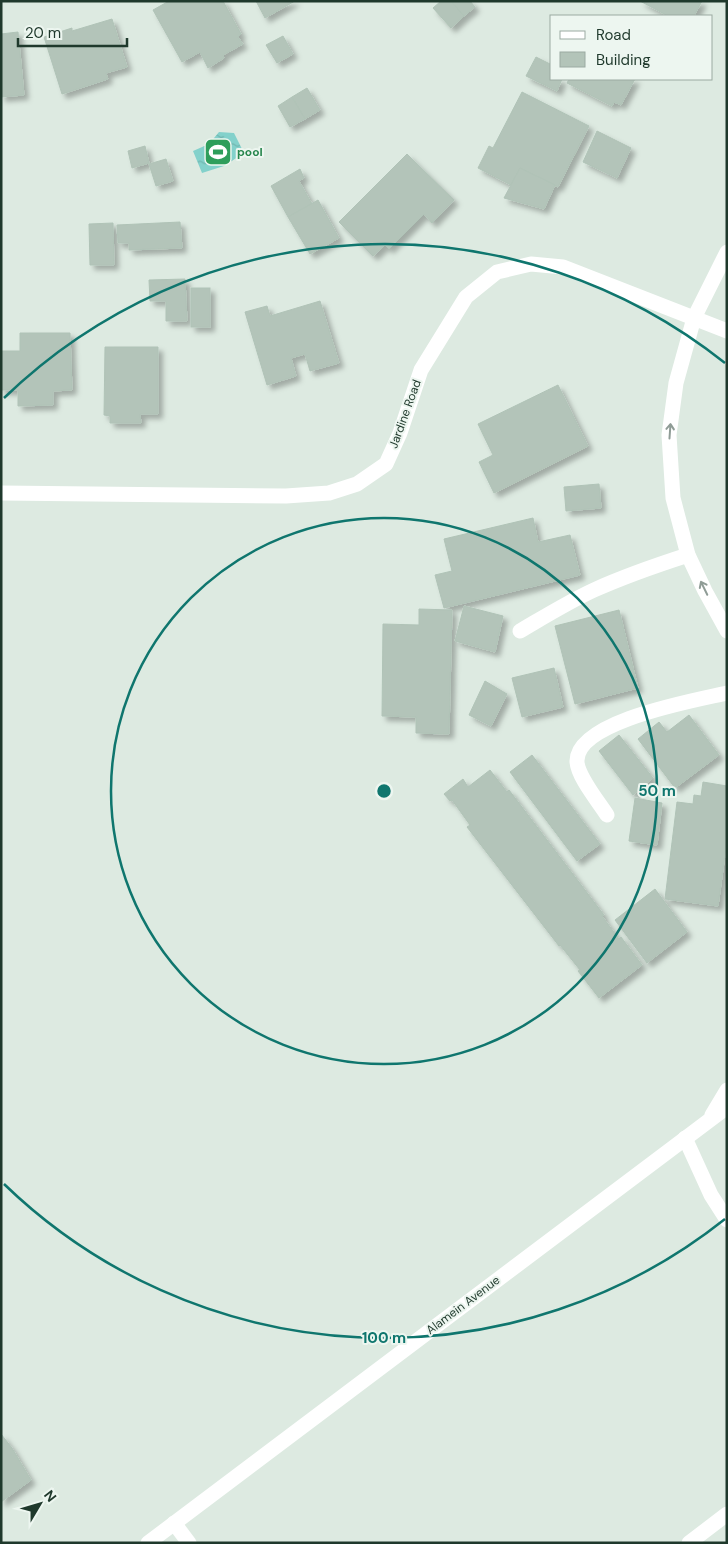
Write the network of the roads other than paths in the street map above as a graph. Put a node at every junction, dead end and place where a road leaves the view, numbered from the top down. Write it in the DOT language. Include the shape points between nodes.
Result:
graph roads {
  1 [pos="727,252"];
  2 [pos="694,318"];
  3 [pos="727,331"];
  4 [pos="1,493"];
  5 [pos="688,555"];
  6 [pos="520,631"];
  7 [pos="727,631"];
  8 [pos="727,693"];
  9 [pos="607,814"];
  10 [pos="727,1090"];
  11 [pos="727,1107"];
  12 [pos="707,1122"];
  13 [pos="685,1138"];
  14 [pos="727,1220"];
  15 [pos="727,1514"];
  16 [pos="174,1523"];
  17 [pos="148,1543"];
  18 [pos="189,1543"];
  19 [pos="689,1543"];
  1 -- 2 [label="street"];
  2 -- 3 [label="street, Jardine Road"];
  2 -- 4 [label="street, Jardine Road" via="563,267 531,264 497,272 466,297 421,370 386,464 357,484 329,493 286,496"];
  5 -- 2 [label="street, one-way" via="673,498 669,435 676,383"];
  5 -- 6 [label="street" via="595,590"];
  7 -- 5 [label="street, one-way"];
  8 -- 9 [label="street" via="652,710 616,723 585,744 577,759 580,772"];
  10 -- 12 [label="street, Alamein Avenue"];
  11 -- 12 [label="street, Alamein Avenue"];
  12 -- 13 [label="street, Alamein Avenue"];
  13 -- 14 [label="street" via="711,1195"];
  13 -- 16 [label="street, Alamein Avenue"];
  15 -- 19 [label="street"];
  16 -- 17 [label="street, Alamein Avenue"];
  16 -- 18 [label="street"];
}
